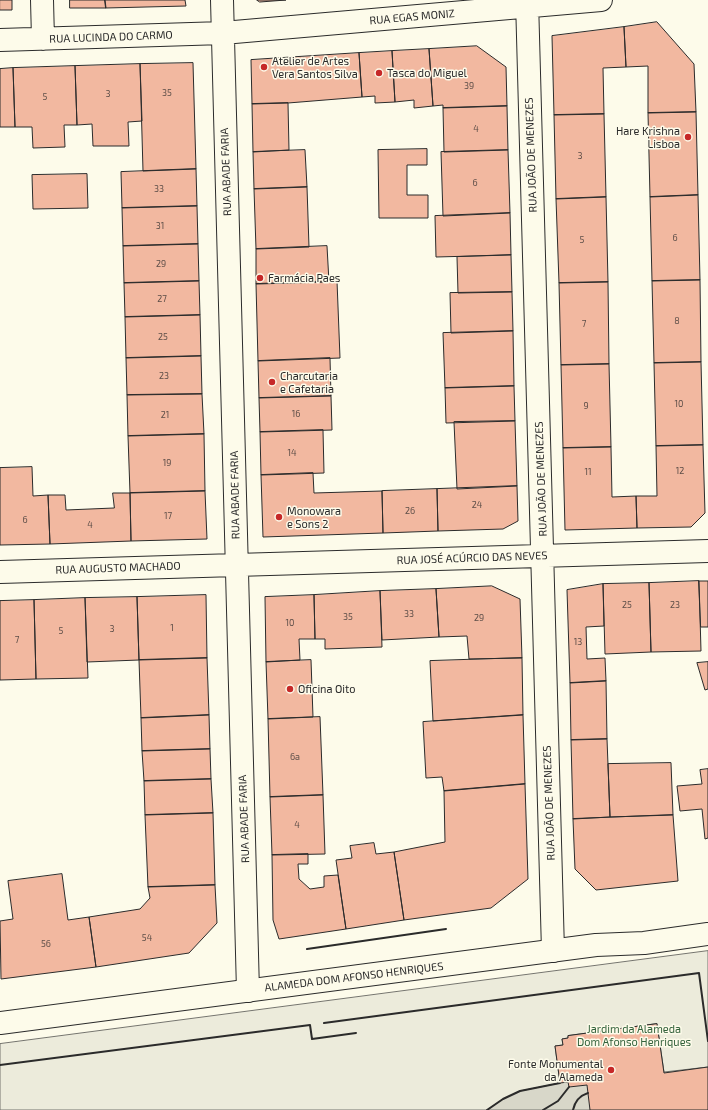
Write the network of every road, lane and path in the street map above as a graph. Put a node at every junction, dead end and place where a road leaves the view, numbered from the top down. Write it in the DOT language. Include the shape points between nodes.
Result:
graph roads {
  1 [pos="42,0"];
  2 [pos="222,0"];
  3 [pos="601,0"];
  4 [pos="527,3"];
  5 [pos="223,33"];
  6 [pos="43,39"];
  7 [pos="0,40"];
  8 [pos="708,551"];
  9 [pos="543,556"];
  10 [pos="237,565"];
  11 [pos="0,572"];
  12 [pos="708,934"];
  13 [pos="553,951"];
  14 [pos="248,991"];
  15 [pos="0,1023"];
  1 -- 6 [label="street"];
  2 -- 5 [label="street, RUA ABADE FARIA"];
  3 -- 4 [label="street, RUA EGAS MONIZ"];
  4 -- 5 [label="street, RUA EGAS MONIZ"];
  4 -- 9 [label="street, RUA JOÃO DE MENEZES"];
  5 -- 6 [label="street, RUA LUCINDA DO CARMO"];
  5 -- 10 [label="street, RUA ABADE FARIA"];
  6 -- 7 [label="street, RUA LUCINDA DO CARMO"];
  8 -- 9 [label="street, RUA JOSÉ ACÚRCIO DAS NEVES"];
  9 -- 10 [label="street, RUA JOSÉ ACÚRCIO DAS NEVES"];
  9 -- 13 [label="street, RUA JOÃO DE MENEZES"];
  10 -- 11 [label="street, RUA AUGUSTO MACHADO"];
  10 -- 14 [label="street, RUA ABADE FARIA"];
  12 -- 13 [label="street, ALAMEDA DOM AFONSO HENRIQUES"];
  13 -- 14 [label="street, ALAMEDA DOM AFONSO HENRIQUES"];
  14 -- 15 [label="street, ALAMEDA DOM AFONSO HENRIQUES"];
}
